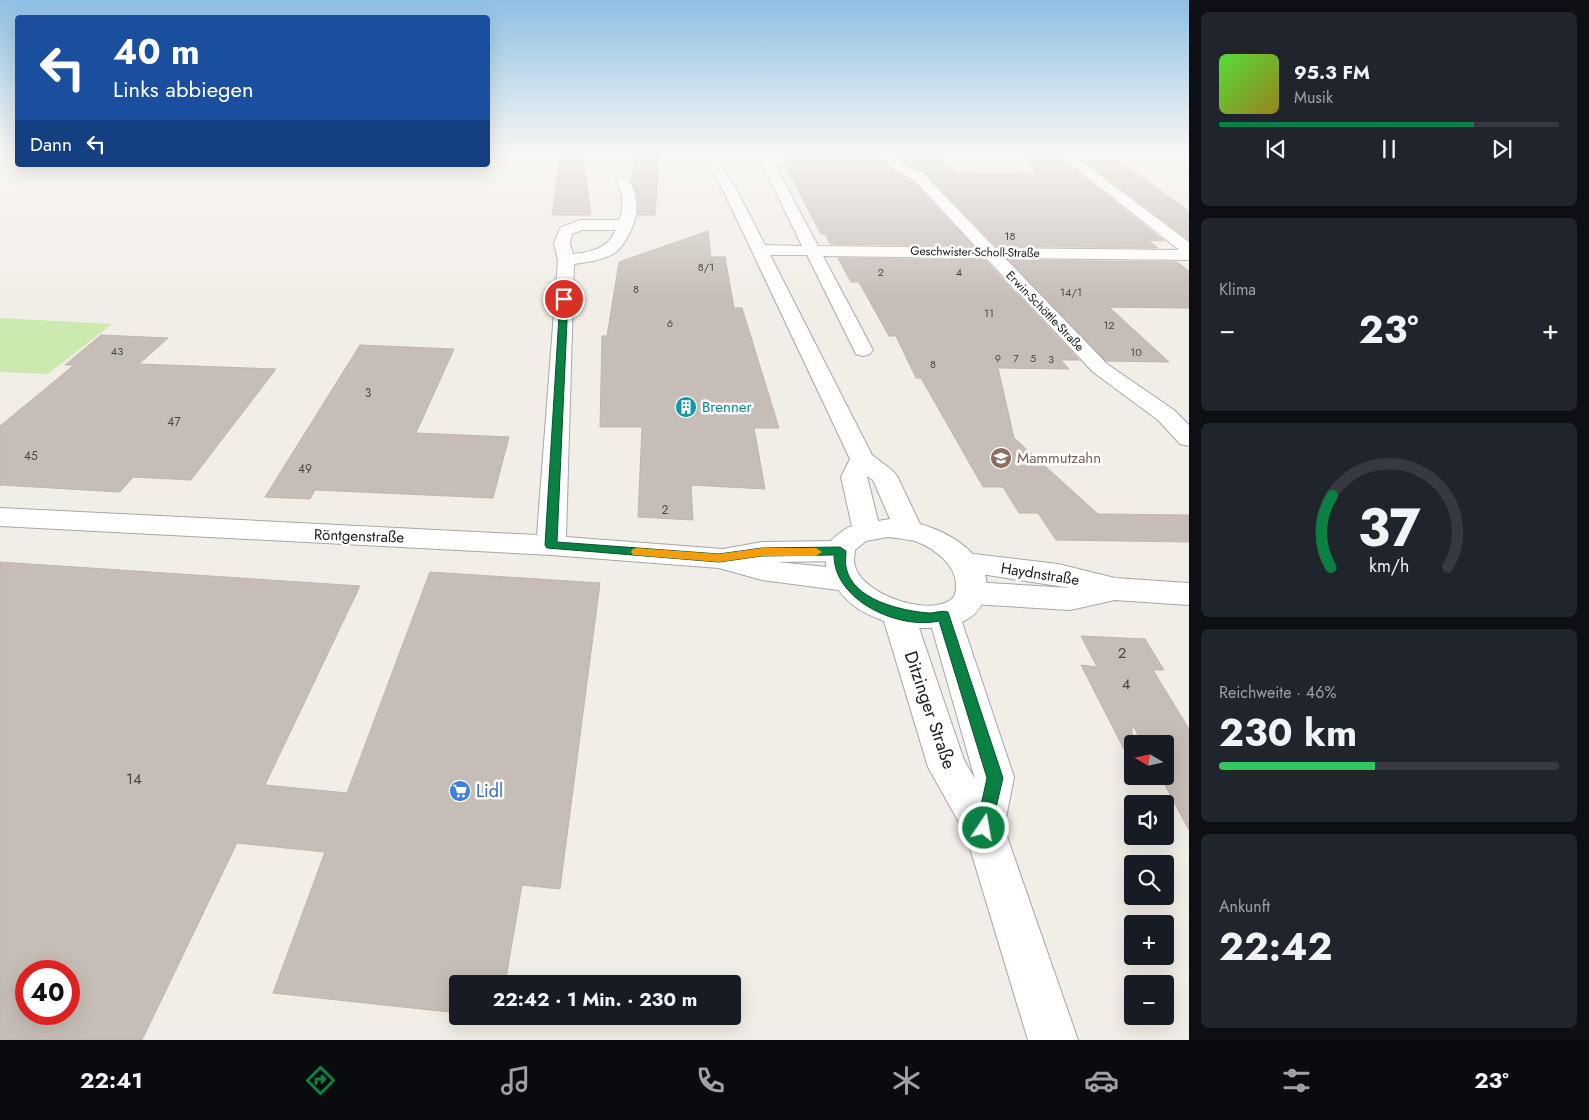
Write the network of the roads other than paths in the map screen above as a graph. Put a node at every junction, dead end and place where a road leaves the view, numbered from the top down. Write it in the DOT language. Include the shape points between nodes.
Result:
graph roads {
  1 [pos="628,204"];
  2 [pos="737,204"];
  3 [pos="789,204"];
  4 [pos="944,204"];
  5 [pos="1128,204"];
  6 [pos="624,225"];
  7 [pos="760,250"];
  8 [pos="813,250"];
  9 [pos="1189,250"];
  10 [pos="990,252"];
  11 [pos="1189,255"];
  12 [pos="566,260"];
  13 [pos="863,350"];
  14 [pos="1189,439"];
  15 [pos="862,459"];
  16 [pos="0,517"];
  17 [pos="909,530"];
  18 [pos="866,531"];
  19 [pos="551,545"];
  20 [pos="840,551"];
  21 [pos="719,558"];
  22 [pos="964,563"];
  23 [pos="846,580"];
  24 [pos="1115,589"];
  25 [pos="972,593"];
  26 [pos="1187,597"];
  27 [pos="898,614"];
  28 [pos="944,615"];
  29 [pos="984,828"];
  30 [pos="1053,1040"];
  1 -- 6 [label="street" via="629,214"];
  2 -- 7 [label="street"];
  3 -- 8 [label="street"];
  4 -- 10 [label="street, Erwin-Schöttle-Straße"];
  5 -- 9 [label="street"];
  6 -- 12 [label="street" via="615,245 600,255"];
  6 -- 12 [label="street" via="580,225 564,231 562,243"];
  7 -- 8 [label="street, Geschwister-Scholl-Straße"];
  7 -- 15 [label="street"];
  8 -- 10 [label="street, Geschwister-Scholl-Straße"];
  8 -- 13 [label="street"];
  10 -- 11 [label="street, Geschwister-Scholl-Straße"];
  10 -- 14 [label="street, Erwin-Schöttle-Straße" via="1100,368 1166,415"];
  12 -- 19 [label="street"];
  15 -- 17 [label="street" via="884,476"];
  15 -- 18 [label="street" via="854,477"];
  16 -- 19 [label="street, Röntgenstraße"];
  17 -- 18 [label="street"];
  17 -- 22 [label="street" via="942,543"];
  18 -- 20 [label="street" via="845,542"];
  19 -- 21 [label="street, Röntgenstraße"];
  20 -- 21 [label="street, Röntgenstraße" via="762,552"];
  20 -- 23 [label="street" via="840,568"];
  21 -- 23 [label="street, Röntgenstraße" via="762,570"];
  22 -- 24 [label="street, Haydnstraße" via="1058,574"];
  22 -- 25 [label="street" via="972,581"];
  23 -- 27 [label="street" via="856,593"];
  24 -- 25 [label="street, Haydnstraße" via="1070,598"];
  24 -- 26 [label="street, Haydnstraße"];
  25 -- 28 [label="street" via="965,605"];
  27 -- 28 [label="street" via="932,618"];
  27 -- 29 [label="street, Ditzinger Straße" via="947,768"];
  28 -- 29 [label="street" via="995,778"];
  29 -- 30 [label="street, Ditzinger Straße"];
}
